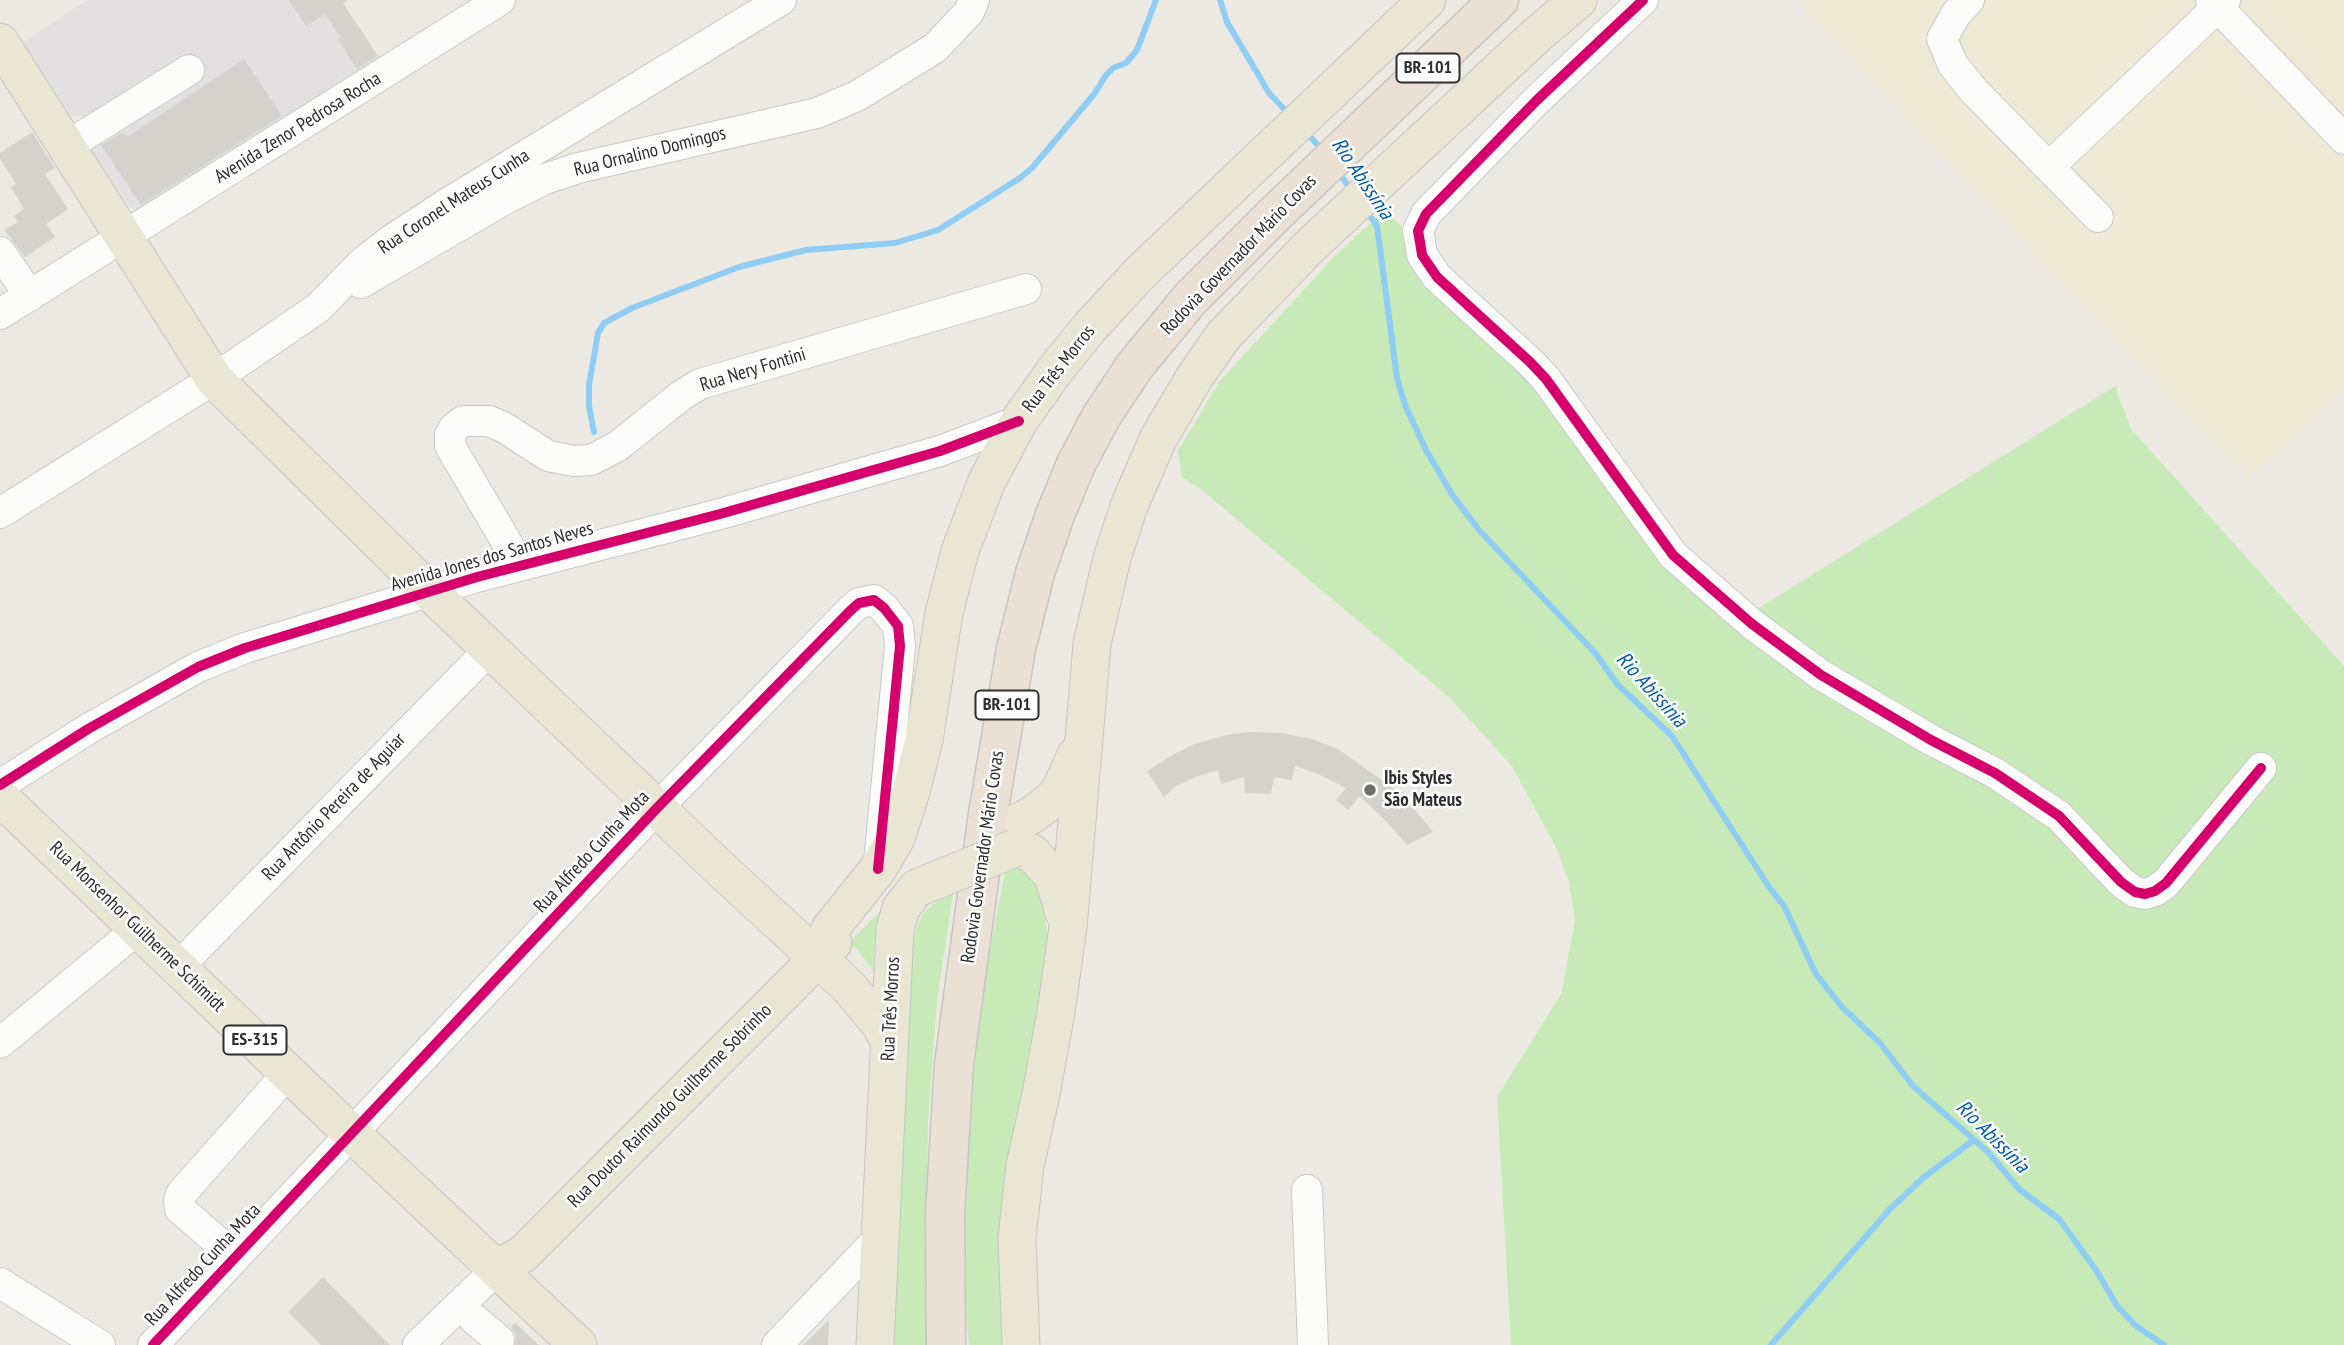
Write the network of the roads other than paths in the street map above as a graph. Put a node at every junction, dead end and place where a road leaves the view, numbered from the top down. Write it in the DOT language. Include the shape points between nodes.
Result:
graph roads {
  1 [pos="500,0"];
  2 [pos="781,0"];
  3 [pos="974,0"];
  4 [pos="1427,0"];
  5 [pos="1499,0"];
  6 [pos="1578,0"];
  7 [pos="1643,0"];
  8 [pos="1969,0"];
  9 [pos="2218,2"];
  10 [pos="465,10"];
  11 [pos="0,42"];
  12 [pos="189,70"];
  13 [pos="2344,139"];
  14 [pos="67,146"];
  15 [pos="2049,167"];
  16 [pos="2098,217"];
  17 [pos="125,237"];
  18 [pos="0,252"];
  19 [pos="1026,289"];
  20 [pos="30,296"];
  21 [pos="318,309"];
  22 [pos="0,314"];
  23 [pos="214,379"];
  24 [pos="1019,421"];
  25 [pos="940,451"];
  26 [pos="987,481"];
  27 [pos="0,513"];
  28 [pos="520,565"];
  29 [pos="429,591"];
  30 [pos="490,649"];
  31 [pos="1084,736"];
  32 [pos="2261,768"];
  33 [pos="0,785"];
  34 [pos="0,797"];
  35 [pos="657,808"];
  36 [pos="1014,836"];
  37 [pos="878,869"];
  38 [pos="920,876"];
  39 [pos="139,928"];
  40 [pos="1068,928"];
  41 [pos="817,958"];
  42 [pos="179,966"];
  43 [pos="889,1041"];
  44 [pos="0,1043"];
  45 [pos="288,1073"];
  46 [pos="351,1133"];
  47 [pos="1307,1190"];
  48 [pos="879,1238"];
  49 [pos="235,1257"];
  50 [pos="510,1268"];
  51 [pos="0,1283"];
  52 [pos="474,1319"];
  53 [pos="949,1335"];
  54 [pos="499,1340"];
  55 [pos="100,1345"];
  56 [pos="153,1345"];
  57 [pos="418,1345"];
  58 [pos="447,1345"];
  59 [pos="578,1345"];
  60 [pos="777,1345"];
  61 [pos="875,1345"];
  62 [pos="1021,1345"];
  63 [pos="1314,1345"];
  1 -- 10 [label="street, Avenida Zenor Pedrosa Rocha"];
  2 -- 21 [label="street, Rua Coronel Mateus Cunha" via="401,233 362,263"];
  3 -- 21 [label="street, Rua Ornalino Domingos" via="935,48 857,96 817,113 545,179"];
  4 -- 24 [label="main road, Rua Três Morros" via="1139,274 1090,327"];
  5 -- 53 [label="highway, Rodovia Governador Mário Covas / BR-101" via="1190,299 1134,367 1076,464 1035,573 1016,649 988,814 954,1064 946,1187"];
  6 -- 31 [label="main road" via="1310,246 1224,335 1194,378 1158,439 1112,558 1092,644"];
  7 -- 32 [label="street" via="1426,214 1418,232 1422,255 1437,277 1546,379 1673,555 1752,624 1821,675 1995,774 2059,816 2135,892 2145,894 2166,883"];
  8 -- 15 [label="street" via="1942,39 1953,65"];
  9 -- 13 [label="street"];
  9 -- 15 [label="street"];
  10 -- 17 [label="street, Avenida Zenor Pedrosa Rocha"];
  11 -- 14 [label="main road"];
  12 -- 14 [label="street"];
  14 -- 17 [label="main road"];
  15 -- 16 [label="street"];
  17 -- 20 [label="street, Avenida Zenor Pedrosa Rocha"];
  17 -- 23 [label="main road"];
  18 -- 20 [label="street"];
  19 -- 28 [label="street, Rua Nery Fontini" via="701,384 618,446 591,460 548,456 489,421 463,421 450,435 450,446"];
  20 -- 22 [label="street, Avenida Zenor Pedrosa Rocha"];
  21 -- 23 [label="street, Rua Coronel Mateus Cunha"];
  23 -- 27 [label="street, Rua Coronel Mateus Cunha"];
  23 -- 29 [label="main road"];
  24 -- 25 [label="street, Avenida Jones dos Santos Neves"];
  24 -- 26 [label="main road, Rua Três Morros"];
  25 -- 26 [label="street"];
  25 -- 28 [label="street, Avenida Jones dos Santos Neves"];
  26 -- 37 [label="main road, Rua Três Morros" via="960,551 944,612 911,792 896,838"];
  28 -- 29 [label="street, Avenida Jones dos Santos Neves"];
  29 -- 30 [label="main road"];
  29 -- 33 [label="street, Avenida Jones dos Santos Neves" via="198,667"];
  30 -- 35 [label="main road"];
  30 -- 42 [label="street, Rua Antônio Pereira de Aguiar"];
  31 -- 36 [label="main road, Rua Doutor Raimundo Guilherme Sobrinho" via="1061,788"];
  31 -- 40 [label="main road"];
  34 -- 39 [label="main road, Rua Monsenhor Guilherme Schimidt / ES-315"];
  35 -- 37 [label="street, Rua Alfredo Cunha Mota" via="850,611 859,603 874,600 898,626 900,646"];
  35 -- 41 [label="main road"];
  35 -- 46 [label="street, Rua Alfredo Cunha Mota"];
  36 -- 38 [label="main road, Rua Doutor Raimundo Guilherme Sobrinho"];
  36 -- 40 [label="main road" via="1054,876"];
  37 -- 41 [label="main road, Rua Três Morros" via="830,929"];
  38 -- 41 [label="main road, Rua Doutor Raimundo Guilherme Sobrinho" via="889,887"];
  38 -- 43 [label="main road, Rua Três Morros" via="901,908 895,929"];
  39 -- 42 [label="main road, Rua Monsenhor Guilherme Schimidt / ES-315"];
  39 -- 44 [label="street"];
  40 -- 62 [label="main road" via="1025,1166 1017,1238"];
  41 -- 43 [label="main road" via="866,1005"];
  41 -- 50 [label="main road, Rua Doutor Raimundo Guilherme Sobrinho"];
  42 -- 45 [label="main road, Rua Monsenhor Guilherme Schimidt / ES-315"];
  43 -- 48 [label="main road, Rua Três Morros"];
  45 -- 46 [label="main road, Rua Monsenhor Guilherme Schimidt / ES-315"];
  45 -- 49 [label="street" via="178,1200 180,1209"];
  46 -- 49 [label="street, Rua Alfredo Cunha Mota"];
  46 -- 50 [label="main road, Rua Monsenhor Guilherme Schimidt / ES-315"];
  47 -- 63 [label="street"];
  48 -- 60 [label="street"];
  48 -- 61 [label="main road, Rua Três Morros"];
  49 -- 56 [label="street, Rua Alfredo Cunha Mota"];
  50 -- 52 [label="street"];
  50 -- 57 [label="street, Rua Doutor Raimundo Guilherme Sobrinho"];
  50 -- 59 [label="main road, Rua Monsenhor Guilherme Schimidt / ES-315"];
  51 -- 55 [label="street"];
  52 -- 54 [label="street"];
  52 -- 58 [label="street"];
}
